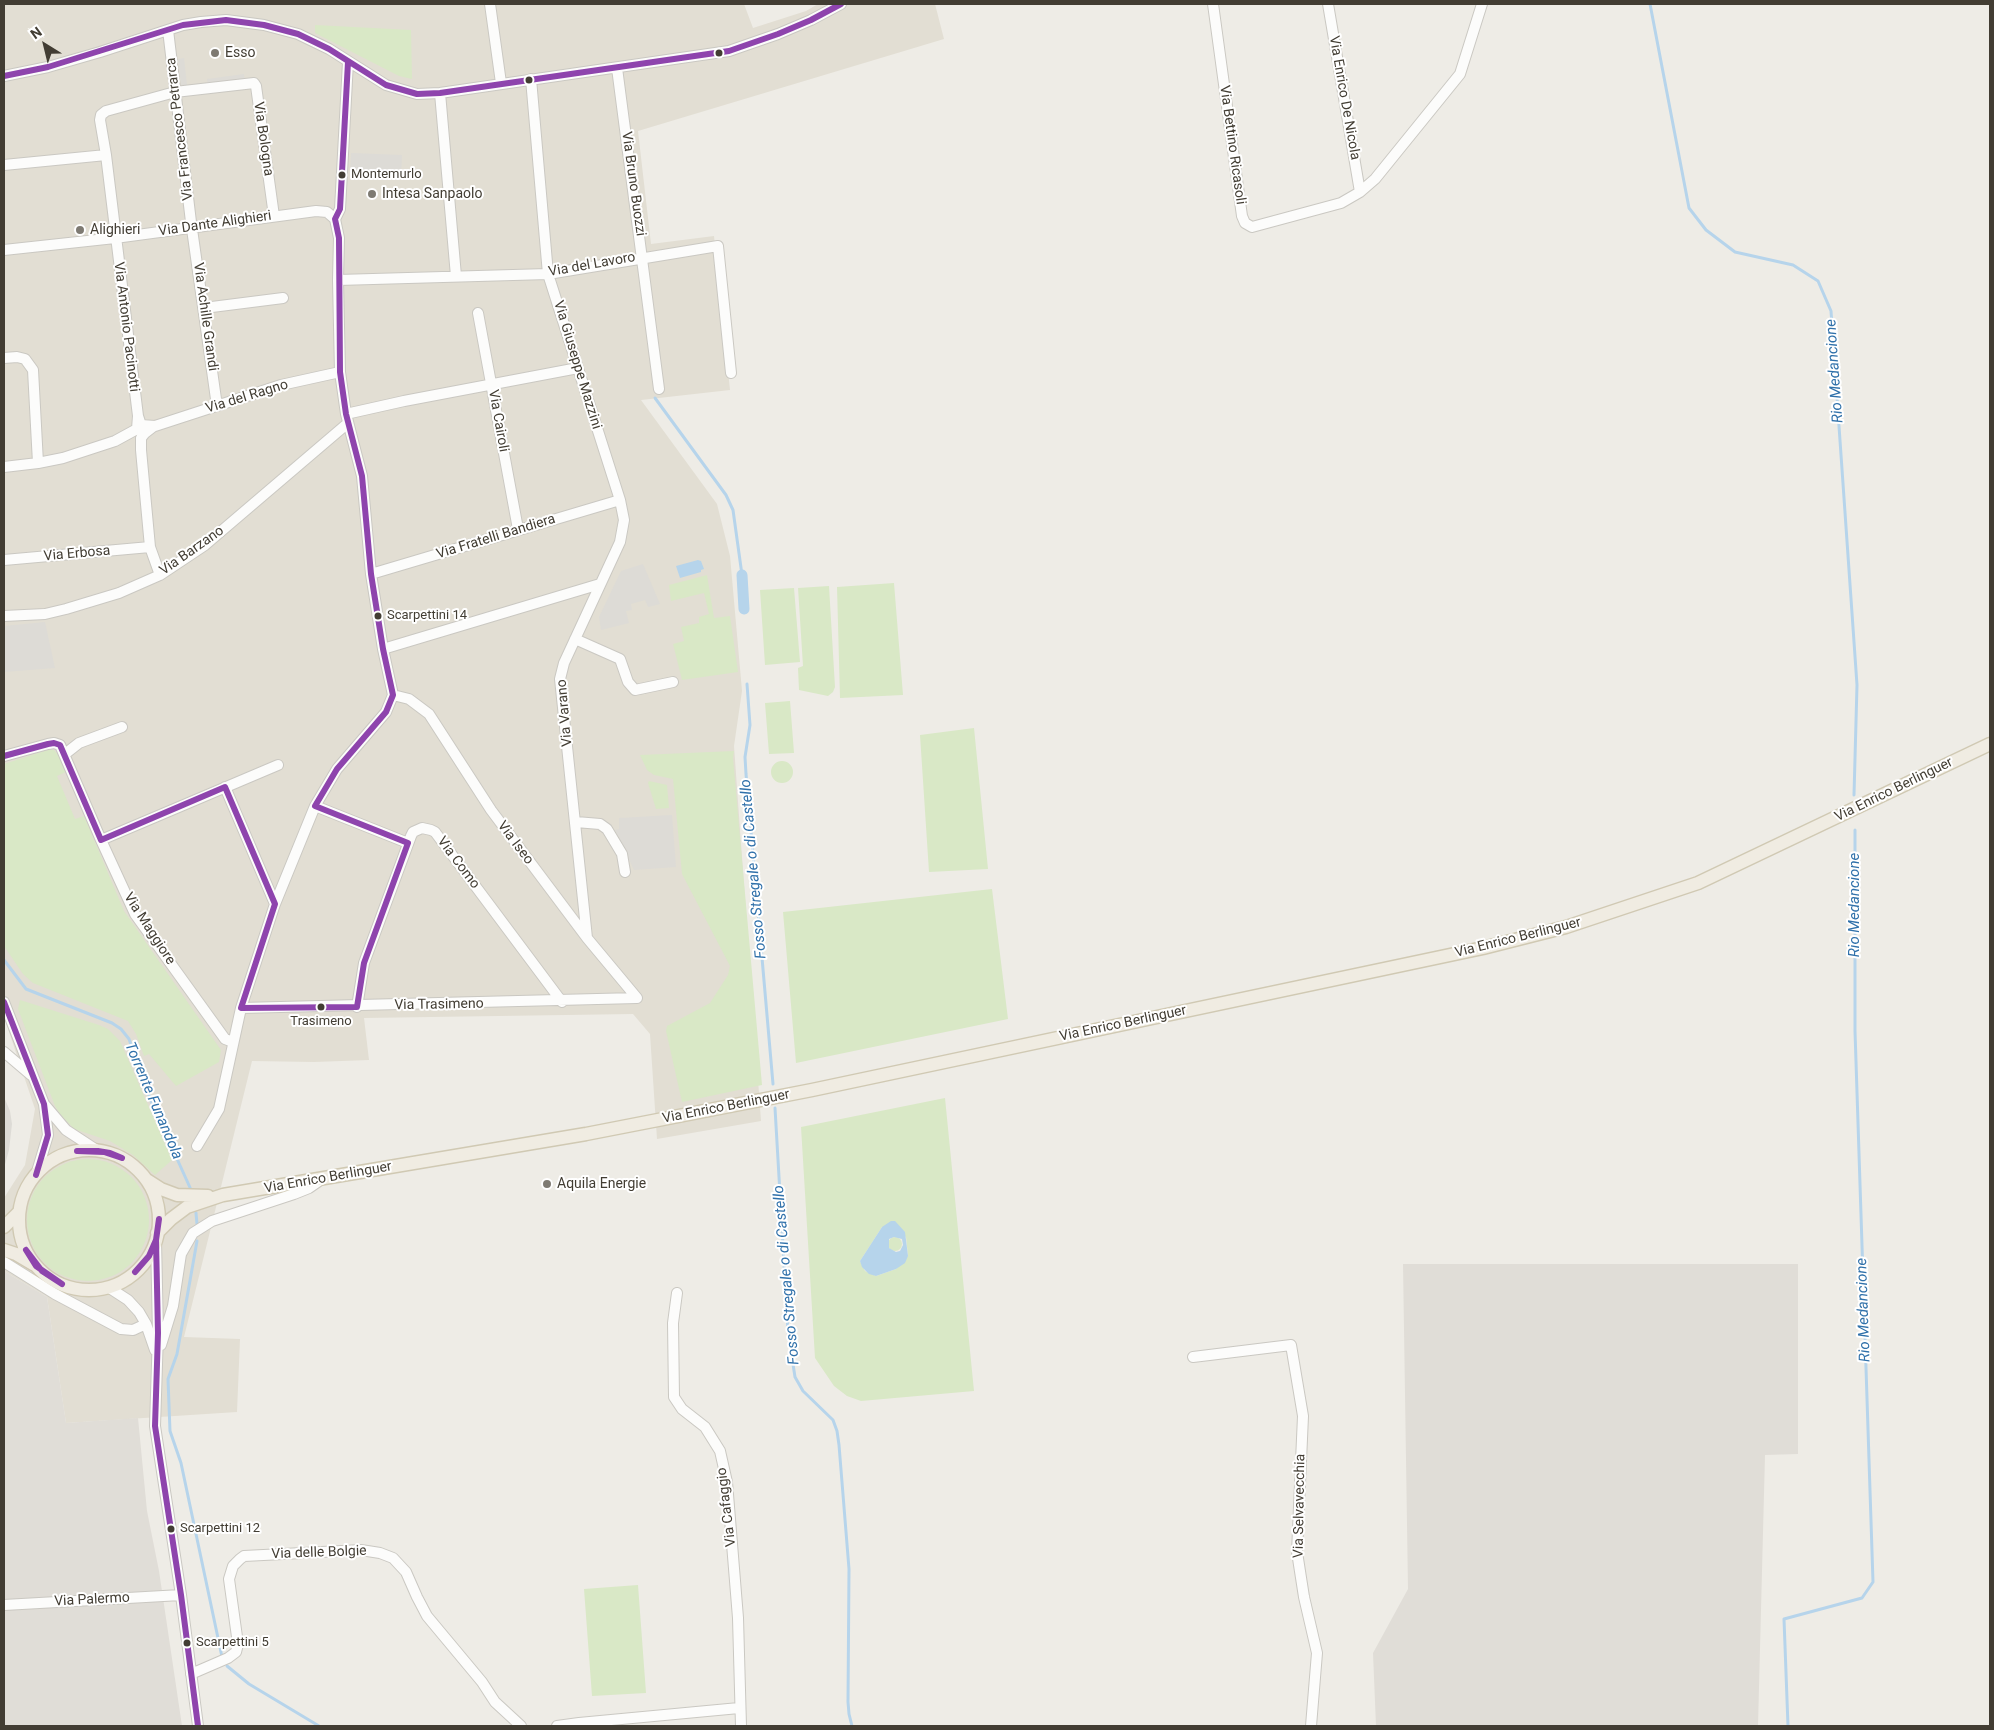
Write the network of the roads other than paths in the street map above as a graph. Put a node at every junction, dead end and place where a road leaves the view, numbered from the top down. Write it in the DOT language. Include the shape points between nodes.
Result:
graph roads {
  1 [pos="490,4"];
  2 [pos="841,4"];
  3 [pos="1213,4"];
  4 [pos="1328,4"];
  5 [pos="1482,4"];
  6 [pos="168,30"];
  7 [pos="348,62"];
  8 [pos="617,68"];
  9 [pos="4,76"];
  10 [pos="531,79"];
  11 [pos="501,83"];
  12 [pos="175,92"];
  13 [pos="440,93"];
  14 [pos="106,154"];
  15 [pos="4,166"];
  16 [pos="1360,192"];
  17 [pos="274,216"];
  18 [pos="335,219"];
  19 [pos="192,228"];
  20 [pos="115,238"];
  21 [pos="4,250"];
  22 [pos="642,257"];
  23 [pos="548,274"];
  24 [pos="456,276"];
  25 [pos="338,280"];
  26 [pos="283,298"];
  27 [pos="204,308"];
  28 [pos="478,313"];
  29 [pos="4,358"];
  30 [pos="578,368"];
  31 [pos="340,372"];
  32 [pos="731,374"];
  33 [pos="492,384"];
  34 [pos="659,389"];
  35 [pos="217,406"];
  36 [pos="138,416"];
  37 [pos="347,419"];
  38 [pos="155,426"];
  39 [pos="115,441"];
  40 [pos="141,450"];
  41 [pos="38,463"];
  42 [pos="4,467"];
  43 [pos="620,500"];
  44 [pos="518,529"];
  45 [pos="150,547"];
  46 [pos="4,560"];
  47 [pos="371,574"];
  48 [pos="160,575"];
  49 [pos="600,584"];
  50 [pos="4,616"];
  51 [pos="575,640"];
  52 [pos="383,648"];
  53 [pos="673,682"];
  54 [pos="393,695"];
  55 [pos="122,727"];
  56 [pos="1990,744"];
  57 [pos="65,754"];
  58 [pos="4,756"];
  59 [pos="278,765"];
  60 [pos="225,786"];
  61 [pos="315,806"];
  62 [pos="576,822"];
  63 [pos="101,840"];
  64 [pos="408,843"];
  65 [pos="625,872"];
  66 [pos="274,904"];
  67 [pos="586,938"];
  68 [pos="637,998"];
  69 [pos="4,1002"];
  70 [pos="562,1002"];
  71 [pos="357,1007"];
  72 [pos="241,1008"];
  73 [pos="233,1042"];
  74 [pos="4,1052"];
  75 [pos="33,1077"];
  76 [pos="44,1104"];
  77 [pos="197,1146"];
  78 [pos="98,1151"];
  79 [pos="36,1175"];
  80 [pos="324,1178"];
  81 [pos="145,1179"];
  82 [pos="223,1196"];
  83 [pos="19,1212"];
  84 [pos="4,1227"];
  85 [pos="156,1236"];
  86 [pos="4,1250"];
  87 [pos="4,1262"];
  88 [pos="36,1266"];
  89 [pos="108,1287"];
  90 [pos="677,1293"];
  91 [pos="146,1324"];
  92 [pos="1193,1357"];
  93 [pos="158,1358"];
  94 [pos="181,1595"];
  95 [pos="4,1605"];
  96 [pos="191,1674"];
  97 [pos="739,1708"];
  98 [pos="198,1726"];
  99 [pos="521,1726"];
  100 [pos="558,1726"];
  101 [pos="741,1726"];
  102 [pos="1311,1726"];
  1 -- 11 [label="street"];
  2 -- 8 [label="street" via="778,34 729,51"];
  3 -- 16 [label="street, Via Bettino Ricasoli" via="1245,223 1252,227 1260,226 1331,207"];
  4 -- 16 [label="street, Via Enrico De Nicola"];
  5 -- 16 [label="street" via="1460,74 1381,173"];
  6 -- 7 [label="street" via="212,20 264,25 298,34"];
  6 -- 9 [label="street" via="48,67"];
  6 -- 12 [label="street, Via Francesco Petrarca"];
  7 -- 13 [label="street" via="386,85 417,94"];
  7 -- 18 [label="street" via="340,210"];
  8 -- 10 [label="street"];
  8 -- 22 [label="street, Via Bruno Buozzi"];
  10 -- 11 [label="street"];
  10 -- 23 [label="street, Via Giuseppe Mazzini"];
  11 -- 13 [label="street"];
  12 -- 14 [label="street, Via Antonio Pacinotti" via="106,111 100,120"];
  12 -- 17 [label="street, Via Bologna" via="254,83"];
  12 -- 19 [label="street, Via Francesco Petrarca"];
  13 -- 24 [label="street"];
  14 -- 15 [label="street"];
  14 -- 20 [label="street, Via Antonio Pacinotti"];
  17 -- 18 [label="street, Via Dante Alighieri" via="316,211 327,212"];
  17 -- 19 [label="street, Via Dante Alighieri"];
  18 -- 25 [label="street"];
  19 -- 20 [label="street, Via Dante Alighieri"];
  19 -- 27 [label="street, Via Achille Grandi"];
  20 -- 21 [label="street, Via Dante Alighieri"];
  20 -- 36 [label="street, Via Antonio Pacinotti"];
  22 -- 23 [label="street, Via del Lavoro"];
  22 -- 32 [label="street, Via del Lavoro" via="718,246"];
  22 -- 34 [label="street, Via Bruno Buozzi"];
  23 -- 24 [label="street, Via del Lavoro"];
  23 -- 30 [label="street, Via Giuseppe Mazzini"];
  24 -- 25 [label="street, Via del Lavoro"];
  25 -- 31 [label="street"];
  26 -- 27 [label="street"];
  27 -- 35 [label="street, Via Achille Grandi"];
  28 -- 33 [label="street, Via Cairoli"];
  29 -- 41 [label="street" via="25,359 33,373"];
  30 -- 33 [label="street"];
  30 -- 43 [label="street, Via Giuseppe Mazzini"];
  31 -- 35 [label="street, Via del Ragno"];
  31 -- 37 [label="street"];
  33 -- 37 [label="street" via="404,400"];
  33 -- 44 [label="street, Via Cairoli"];
  35 -- 38 [label="street, Via del Ragno"];
  36 -- 38 [label="street" via="141,425"];
  36 -- 39 [label="street" via="136,429"];
  37 -- 47 [label="street" via="362,476"];
  37 -- 48 [label="street, Via Barzano" via="206,545"];
  38 -- 40 [label="street" via="141,438"];
  39 -- 40 [label="street" via="137,441"];
  39 -- 41 [label="street"];
  40 -- 45 [label="street"];
  41 -- 42 [label="street"];
  43 -- 44 [label="street, Via Fratelli Bandiera"];
  43 -- 49 [label="street, Via Varano" via="624,520 622,534"];
  44 -- 47 [label="street, Via Fratelli Bandiera"];
  45 -- 46 [label="street, Via Erbosa"];
  45 -- 48 [label="street"];
  47 -- 52 [label="street"];
  48 -- 50 [label="street, Via Barzano" via="119,594 66,610"];
  49 -- 51 [label="street, Via Varano"];
  49 -- 52 [label="street"];
  51 -- 53 [label="street" via="620,660 628,682 635,690"];
  51 -- 62 [label="street, Via Varano" via="560,680"];
  52 -- 54 [label="street"];
  54 -- 61 [label="street" via="386,712 337,769"];
  54 -- 67 [label="street, Via Iseo" via="410,699 429,714 491,810"];
  55 -- 57 [label="street" via="79,743"];
  56 -- 80 [label="main road, Via Enrico Berlinguer" via="1698,883 1597,918 1493,945 812,1090 586,1134"];
  57 -- 58 [label="street" via="60,746 51,743"];
  57 -- 63 [label="street, Via Maggiore"];
  59 -- 60 [label="street"];
  60 -- 63 [label="street"];
  60 -- 66 [label="street"];
  61 -- 64 [label="street"];
  61 -- 66 [label="street"];
  62 -- 65 [label="street" via="600,824 607,829 622,854"];
  62 -- 67 [label="street, Via Varano"];
  63 -- 73 [label="street, Via Maggiore" via="135,914 224,1039"];
  64 -- 70 [label="street, Via Como" via="418,830 427,828 435,832"];
  64 -- 71 [label="street" via="364,963"];
  66 -- 72 [label="street"];
  67 -- 68 [label="street, Via Iseo"];
  68 -- 70 [label="street, Via Trasimeno"];
  69 -- 75 [label="street"];
  70 -- 71 [label="street, Via Trasimeno"];
  71 -- 72 [label="street, Via Trasimeno"];
  72 -- 73 [label="street"];
  73 -- 77 [label="street" via="219,1109"];
  74 -- 75 [label="street"];
  75 -- 76 [label="street"];
  76 -- 78 [label="street" via="66,1130"];
  76 -- 79 [label="street" via="48,1136"];
  78 -- 79 [label="main road, Via Enrico Berlinguer" via="64,1155 51,1161"];
  78 -- 81 [label="main road, Via Enrico Berlinguer" via="122,1158"];
  79 -- 83 [label="main road, Via Enrico Berlinguer" via="25,1192"];
  80 -- 82 [label="main road, Via Enrico Berlinguer"];
  80 -- 93 [label="street" via="294,1194 212,1221 193,1233 181,1254 173,1306"];
  81 -- 82 [label="main road, Via Enrico Berlinguer" via="177,1194"];
  81 -- 85 [label="main road, Via Enrico Berlinguer" via="157,1204"];
  82 -- 85 [label="main road, Via Enrico Berlinguer" via="188,1207 171,1218"];
  83 -- 84 [label="main road, Via Enrico Berlinguer"];
  83 -- 88 [label="main road, Via Enrico Berlinguer" via="22,1241"];
  85 -- 89 [label="main road, Via Enrico Berlinguer" via="148,1256 135,1272"];
  85 -- 93 [label="street"];
  86 -- 88 [label="main road, Via Enrico Berlinguer"];
  87 -- 91 [label="street" via="121,1330 133,1330"];
  88 -- 89 [label="main road, Via Enrico Berlinguer" via="69,1287 85,1290"];
  89 -- 91 [label="street" via="128,1300"];
  90 -- 97 [label="street, Via Cafaggio" via="674,1397 682,1409 705,1427 720,1451 727,1482 738,1618"];
  91 -- 93 [label="street"];
  92 -- 102 [label="street, Via Selvavecchia" via="1291,1346 1303,1416 1297,1552 1317,1652"];
  93 -- 94 [label="street" via="155,1426"];
  94 -- 95 [label="street, Via Palermo"];
  94 -- 96 [label="street"];
  96 -- 98 [label="street"];
  96 -- 99 [label="street, Via delle Bolgie" via="236,1652 238,1644 229,1579 233,1566 240,1559 361,1550 380,1552 393,1558 406,1572 428,1616 495,1702"];
  97 -- 100 [label="street"];
  97 -- 101 [label="street"];
}
